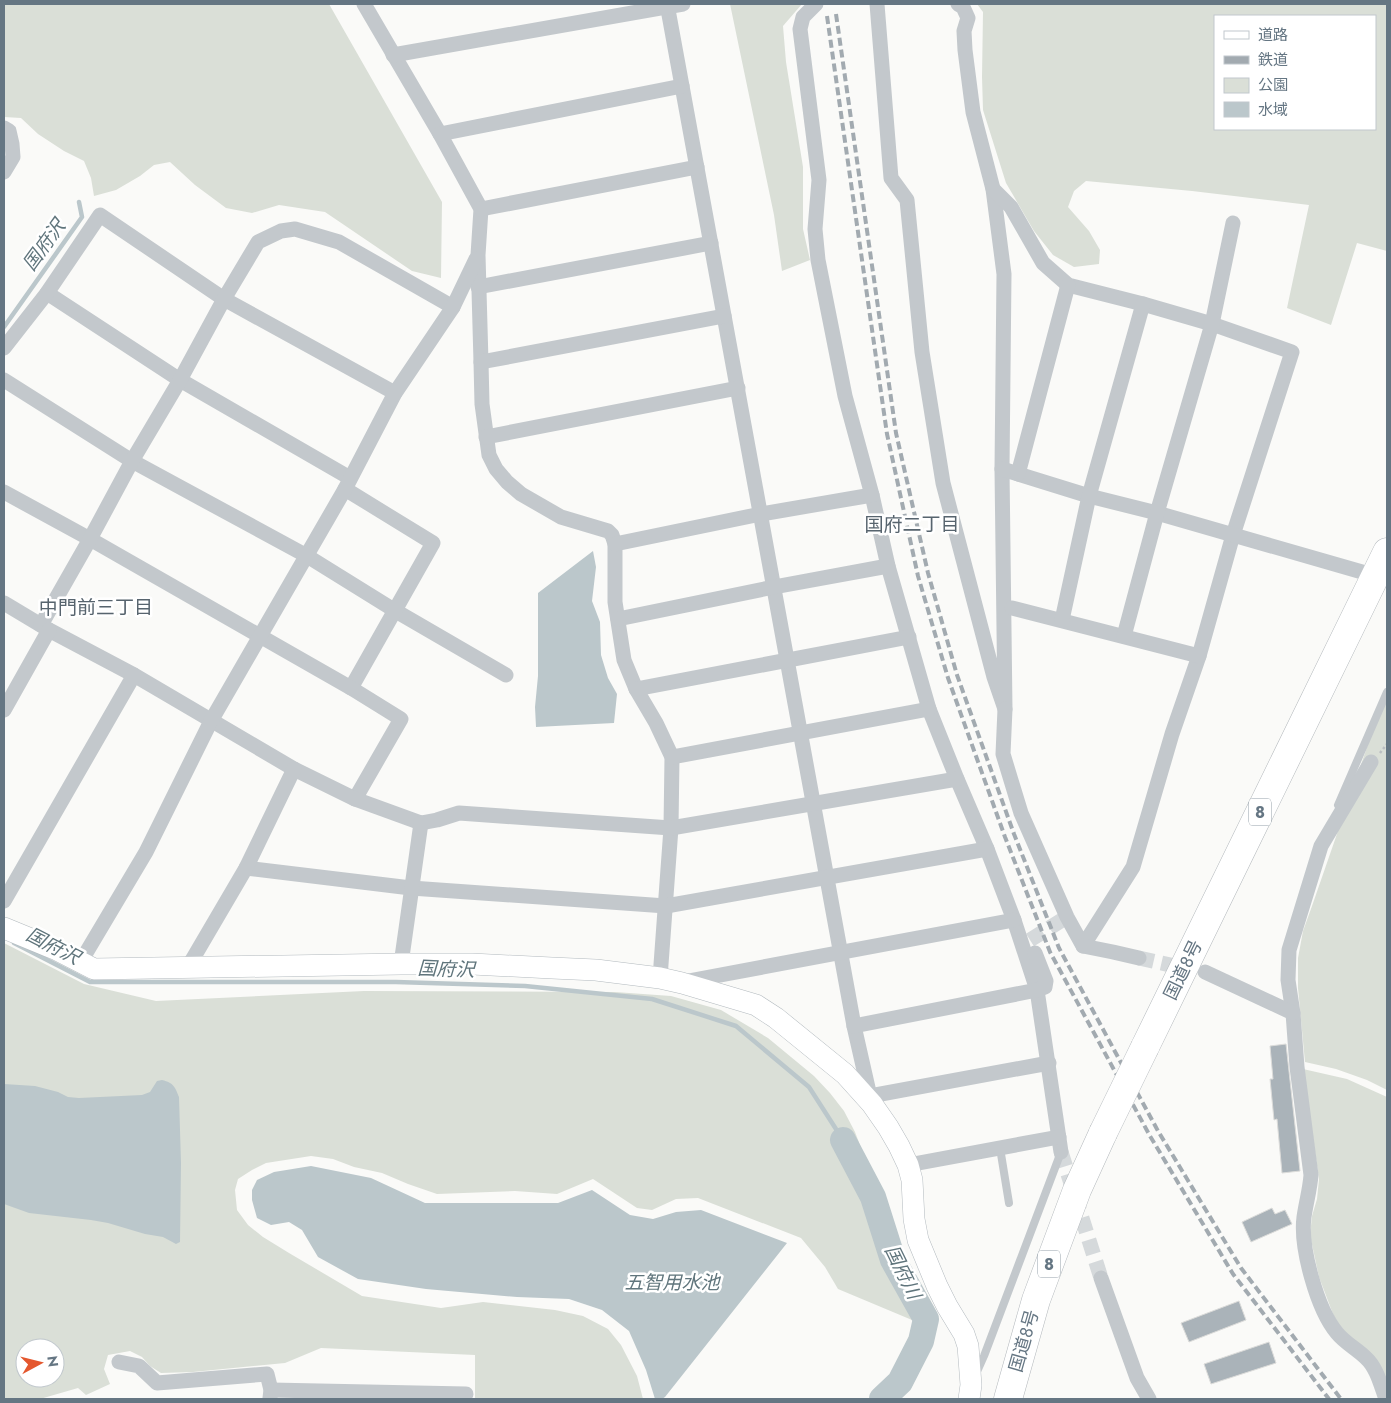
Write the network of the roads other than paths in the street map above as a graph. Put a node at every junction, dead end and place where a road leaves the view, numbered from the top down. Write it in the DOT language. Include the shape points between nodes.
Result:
graph roads {
  1 [pos="364,4"];
  2 [pos="683,4"];
  3 [pos="816,4"];
  4 [pos="877,4"];
  5 [pos="958,4"];
  6 [pos="667,5"];
  7 [pos="393,55"];
  8 [pos="682,86"];
  9 [pos="4,128"];
  10 [pos="440,134"];
  11 [pos="697,167"];
  12 [pos="4,172"];
  13 [pos="993,189"];
  14 [pos="481,209"];
  15 [pos="1233,223"];
  16 [pos="711,243"];
  17 [pos="478,255"];
  18 [pos="1068,285"];
  19 [pos="478,288"];
  20 [pos="47,293"];
  21 [pos="224,299"];
  22 [pos="1143,304"];
  23 [pos="453,307"];
  24 [pos="724,316"];
  25 [pos="1212,324"];
  26 [pos="4,348"];
  27 [pos="480,362"];
  28 [pos="4,380"];
  29 [pos="180,380"];
  30 [pos="738,388"];
  31 [pos="395,394"];
  32 [pos="486,438"];
  33 [pos="132,461"];
  34 [pos="1002,469"];
  35 [pos="1018,474"];
  36 [pos="347,484"];
  37 [pos="4,492"];
  38 [pos="872,494"];
  39 [pos="1089,496"];
  40 [pos="1157,513"];
  41 [pos="761,514"];
  42 [pos="1234,535"];
  43 [pos="90,539"];
  44 [pos="615,544"];
  45 [pos="1387,552"];
  46 [pos="307,556"];
  47 [pos="888,566"];
  48 [pos="1376,576"];
  49 [pos="774,587"];
  50 [pos="4,603"];
  51 [pos="1012,608"];
  52 [pos="394,610"];
  53 [pos="618,619"];
  54 [pos="1062,620"];
  55 [pos="45,627"];
  56 [pos="259,636"];
  57 [pos="1124,636"];
  58 [pos="909,637"];
  59 [pos="1199,656"];
  60 [pos="787,660"];
  61 [pos="134,675"];
  62 [pos="506,676"];
  63 [pos="351,688"];
  64 [pos="636,689"];
  65 [pos="1387,692"];
  66 [pos="929,709"];
  67 [pos="1005,709"];
  68 [pos="4,710"];
  69 [pos="210,721"];
  70 [pos="800,733"];
  71 [pos="672,757"];
  72 [pos="1371,762"];
  73 [pos="294,769"];
  74 [pos="957,779"];
  75 [pos="355,799"];
  76 [pos="813,804"];
  77 [pos="421,823"];
  78 [pos="672,828"];
  79 [pos="1320,846"];
  80 [pos="987,849"];
  81 [pos="246,868"];
  82 [pos="827,877"];
  83 [pos="411,888"];
  84 [pos="4,901"];
  85 [pos="666,906"];
  86 [pos="1014,920"];
  87 [pos="4,928"];
  88 [pos="1030,940"];
  89 [pos="1083,946"];
  90 [pos="840,952"];
  91 [pos="1139,958"];
  92 [pos="80,963"];
  93 [pos="401,964"];
  94 [pos="188,967"];
  95 [pos="1205,972"];
  96 [pos="660,978"];
  97 [pos="682,982"];
  98 [pos="1037,990"];
  99 [pos="1293,1013"];
  100 [pos="854,1026"];
  101 [pos="1049,1063"];
  102 [pos="871,1100"];
  103 [pos="1059,1137"];
  104 [pos="1000,1148"];
  105 [pos="1061,1152"];
  106 [pos="908,1164"];
  107 [pos="1009,1202"];
  108 [pos="1101,1278"];
  109 [pos="119,1362"];
  110 [pos="970,1392"];
  111 [pos="270,1394"];
  112 [pos="466,1394"];
  113 [pos="1008,1399"];
  114 [pos="1149,1399"];
  115 [pos="1386,1399"];
  1 -- 7 [label="street"];
  2 -- 6 [label="street"];
  3 -- 38 [label="street" via="803,17 800,29 820,180 814,228 845,396"];
  4 -- 67 [label="street" via="891,178 907,200 922,352 943,483"];
  5 -- 13 [label="street" via="968,18 964,31 965,50 973,112"];
  6 -- 7 [label="street"];
  6 -- 8 [label="street"];
  7 -- 10 [label="street"];
  8 -- 10 [label="street"];
  8 -- 11 [label="street"];
  9 -- 12 [label="street" via="9,131 13,157"];
  10 -- 14 [label="street"];
  11 -- 14 [label="street"];
  11 -- 16 [label="street"];
  13 -- 18 [label="street" via="1011,206 1043,264"];
  13 -- 34 [label="street" via="1004,274"];
  14 -- 17 [label="street"];
  15 -- 25 [label="street"];
  16 -- 19 [label="street"];
  16 -- 24 [label="street"];
  17 -- 19 [label="street"];
  17 -- 23 [label="street"];
  18 -- 22 [label="street"];
  18 -- 35 [label="street"];
  19 -- 27 [label="street"];
  20 -- 21 [label="street" via="100,215"];
  20 -- 26 [label="street"];
  20 -- 29 [label="street"];
  21 -- 23 [label="street" via="258,242 280,230 295,229 338,242"];
  21 -- 29 [label="street"];
  21 -- 31 [label="street"];
  22 -- 25 [label="street"];
  22 -- 39 [label="street"];
  23 -- 31 [label="street"];
  24 -- 27 [label="street"];
  24 -- 30 [label="street"];
  25 -- 40 [label="street"];
  25 -- 42 [label="street" via="1292,352"];
  27 -- 32 [label="street"];
  28 -- 33 [label="street"];
  29 -- 33 [label="street"];
  29 -- 36 [label="street"];
  30 -- 32 [label="street"];
  30 -- 41 [label="street"];
  31 -- 36 [label="street"];
  32 -- 44 [label="street" via="488,455 496,469 521,494 561,517 608,531"];
  33 -- 43 [label="street"];
  33 -- 46 [label="street"];
  34 -- 35 [label="street"];
  34 -- 67 [label="street"];
  35 -- 39 [label="street"];
  36 -- 46 [label="street"];
  36 -- 52 [label="street" via="433,543"];
  37 -- 43 [label="street"];
  38 -- 41 [label="street"];
  38 -- 47 [label="street"];
  39 -- 40 [label="street"];
  39 -- 54 [label="street"];
  40 -- 42 [label="street"];
  40 -- 57 [label="street"];
  41 -- 44 [label="street"];
  41 -- 49 [label="street"];
  42 -- 48 [label="street"];
  42 -- 59 [label="street"];
  43 -- 55 [label="street"];
  43 -- 56 [label="street"];
  44 -- 53 [label="street"];
  45 -- 48 [label="highway, 国道8号 / 8"];
  46 -- 52 [label="street"];
  46 -- 56 [label="street"];
  47 -- 49 [label="street"];
  47 -- 58 [label="street"];
  48 -- 113 [label="highway, 国道8号 / 8, bridge" via="1077,1190 1036,1300"];
  49 -- 53 [label="street"];
  49 -- 60 [label="street"];
  50 -- 55 [label="street"];
  51 -- 54 [label="street"];
  52 -- 62 [label="street"];
  52 -- 63 [label="street"];
  53 -- 64 [label="street" via="624,660"];
  54 -- 57 [label="street"];
  55 -- 61 [label="street"];
  55 -- 68 [label="street"];
  56 -- 63 [label="street"];
  56 -- 69 [label="street"];
  57 -- 59 [label="street"];
  58 -- 60 [label="street"];
  58 -- 66 [label="street"];
  59 -- 89 [label="street" via="1133,867"];
  60 -- 64 [label="street"];
  60 -- 70 [label="street"];
  61 -- 69 [label="street"];
  61 -- 84 [label="street"];
  63 -- 75 [label="street" via="401,719"];
  64 -- 71 [label="street"];
  65 -- 79 [label="lane"];
  66 -- 70 [label="street"];
  66 -- 74 [label="street"];
  67 -- 89 [label="street" via="1003,754 1022,813 1067,918"];
  69 -- 73 [label="street"];
  69 -- 92 [label="street" via="146,852"];
  70 -- 71 [label="street"];
  70 -- 76 [label="street"];
  71 -- 78 [label="street"];
  72 -- 79 [label="street"];
  73 -- 75 [label="street"];
  73 -- 81 [label="street"];
  74 -- 76 [label="street"];
  74 -- 80 [label="street"];
  75 -- 77 [label="street"];
  76 -- 78 [label="street"];
  76 -- 82 [label="street"];
  77 -- 78 [label="street" via="458,813"];
  77 -- 83 [label="street"];
  78 -- 85 [label="street"];
  79 -- 99 [label="street" via="1289,950 1288,980"];
  80 -- 82 [label="street"];
  80 -- 86 [label="street"];
  81 -- 83 [label="street"];
  81 -- 94 [label="street"];
  82 -- 85 [label="street"];
  82 -- 90 [label="street"];
  83 -- 85 [label="street"];
  83 -- 93 [label="street"];
  85 -- 96 [label="street"];
  86 -- 90 [label="street"];
  86 -- 98 [label="street"];
  87 -- 92 [label="street"];
  88 -- 98 [label="street" via="1046,981 1045,987"];
  89 -- 91 [label="street"];
  90 -- 97 [label="street"];
  90 -- 100 [label="street"];
  92 -- 94 [label="street" via="94,969"];
  93 -- 94 [label="street"];
  93 -- 96 [label="street" via="596,970"];
  95 -- 99 [label="street"];
  96 -- 97 [label="street"];
  97 -- 102 [label="street" via="756,1005 845,1074"];
  98 -- 100 [label="street"];
  98 -- 101 [label="street"];
  99 -- 115 [label="street" via="1311,1175 1304,1217 1304,1239 1311,1276 1331,1325 1373,1366"];
  100 -- 102 [label="street"];
  101 -- 102 [label="street"];
  101 -- 103 [label="street"];
  102 -- 106 [label="street"];
  103 -- 104 [label="street"];
  103 -- 105 [label="street"];
  104 -- 106 [label="street"];
  104 -- 107 [label="lane"];
  105 -- 110 [label="lane"];
  106 -- 110 [label="street" via="918,1240 937,1286 964,1334 970,1355"];
  108 -- 114 [label="street" via="1134,1369"];
  109 -- 111 [label="street" via="139,1366 157,1383 267,1374"];
  111 -- 112 [label="street"];
}
